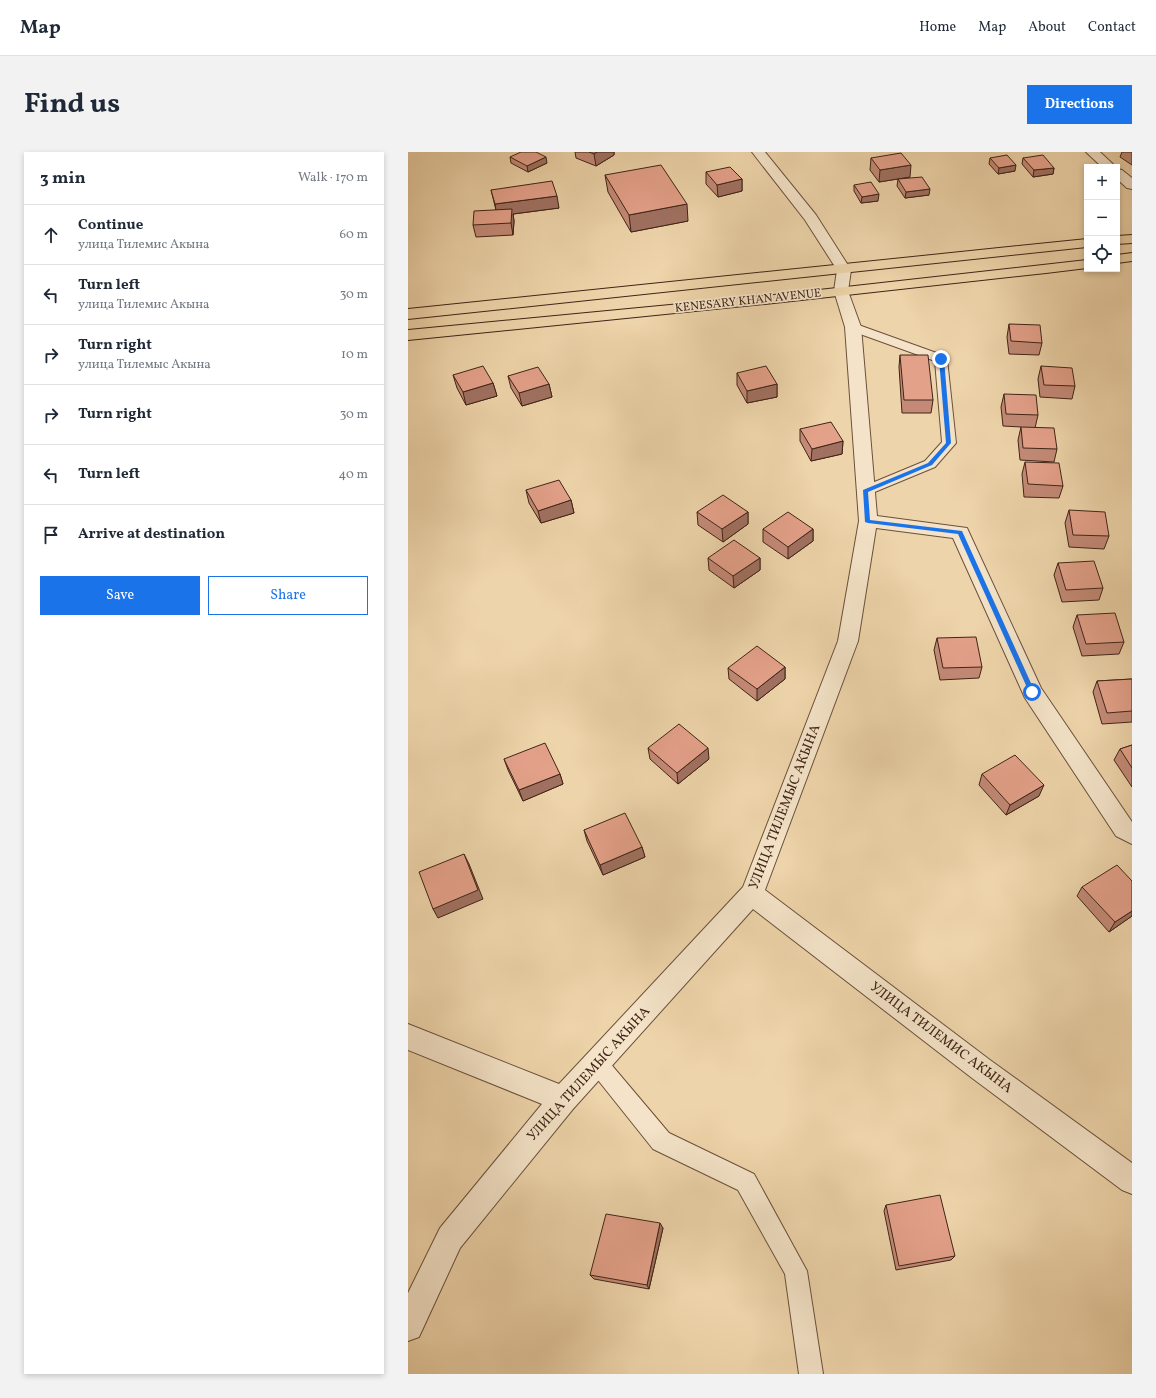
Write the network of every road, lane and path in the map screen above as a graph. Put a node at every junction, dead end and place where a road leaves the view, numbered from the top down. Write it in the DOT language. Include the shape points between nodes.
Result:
graph roads {
  1 [pos="758,152"];
  2 [pos="1092,152"];
  3 [pos="1106,164"];
  4 [pos="1120,175"];
  5 [pos="1132,185"];
  6 [pos="1132,239"];
  7 [pos="1120,240"];
  8 [pos="1084,244"];
  9 [pos="1132,257"];
  10 [pos="1120,259"];
  11 [pos="1084,264"];
  12 [pos="842,280"];
  13 [pos="408,314"];
  14 [pos="852,327"];
  15 [pos="408,335"];
  16 [pos="865,491"];
  17 [pos="868,522"];
  18 [pos="1132,834"];
  19 [pos="752,894"];
  20 [pos="408,1037"];
  21 [pos="597,1063"];
  22 [pos="563,1099"];
  23 [pos="1132,1180"];
  24 [pos="408,1326"];
  25 [pos="811,1374"];
  1 -- 12 [label="street, УЛИЦА ТИЛЕМЫС АКЫНА" via="811,218"];
  2 -- 3 [label="street"];
  4 -- 5 [label="street"];
  6 -- 7 [label="main road"];
  8 -- 12 [label="main road, KENESARY KHAN AVENUE"];
  9 -- 10 [label="main road"];
  11 -- 12 [label="main road, KENESARY KHAN AVENUE" via="1046,270"];
  12 -- 13 [label="main road, KENESARY KHAN AVENUE"];
  12 -- 14 [label="street, УЛИЦА ТИЛЕМЫС АКЫНА"];
  12 -- 15 [label="main road, KENESARY KHAN AVENUE" via="764,300"];
  14 -- 16 [label="street, УЛИЦА ТИЛЕМЫС АКЫНА"];
  14 -- 16 [label="lane" via="941,359 949,443 930,464"];
  16 -- 17 [label="street, УЛИЦА ТИЛЕМЫС АКЫНА"];
  17 -- 18 [label="street" via="960,532 1032,692 1124,829"];
  17 -- 19 [label="street, УЛИЦА ТИЛЕМЫС АКЫНА" via="848,641"];
  19 -- 21 [label="street, УЛИЦА ТИЛЕМЫС АКЫНА"];
  19 -- 23 [label="street, УЛИЦА ТИЛЕМИС АКЫНА" via="981,1069"];
  20 -- 22 [label="street"];
  21 -- 22 [label="street, УЛИЦА ТИЛЕМЫС АКЫНА"];
  21 -- 25 [label="lane" via="661,1141 746,1182 796,1271"];
  22 -- 24 [label="street, УЛИЦА ТИЛЕМЫС АКЫНА" via="450,1238"];
}
